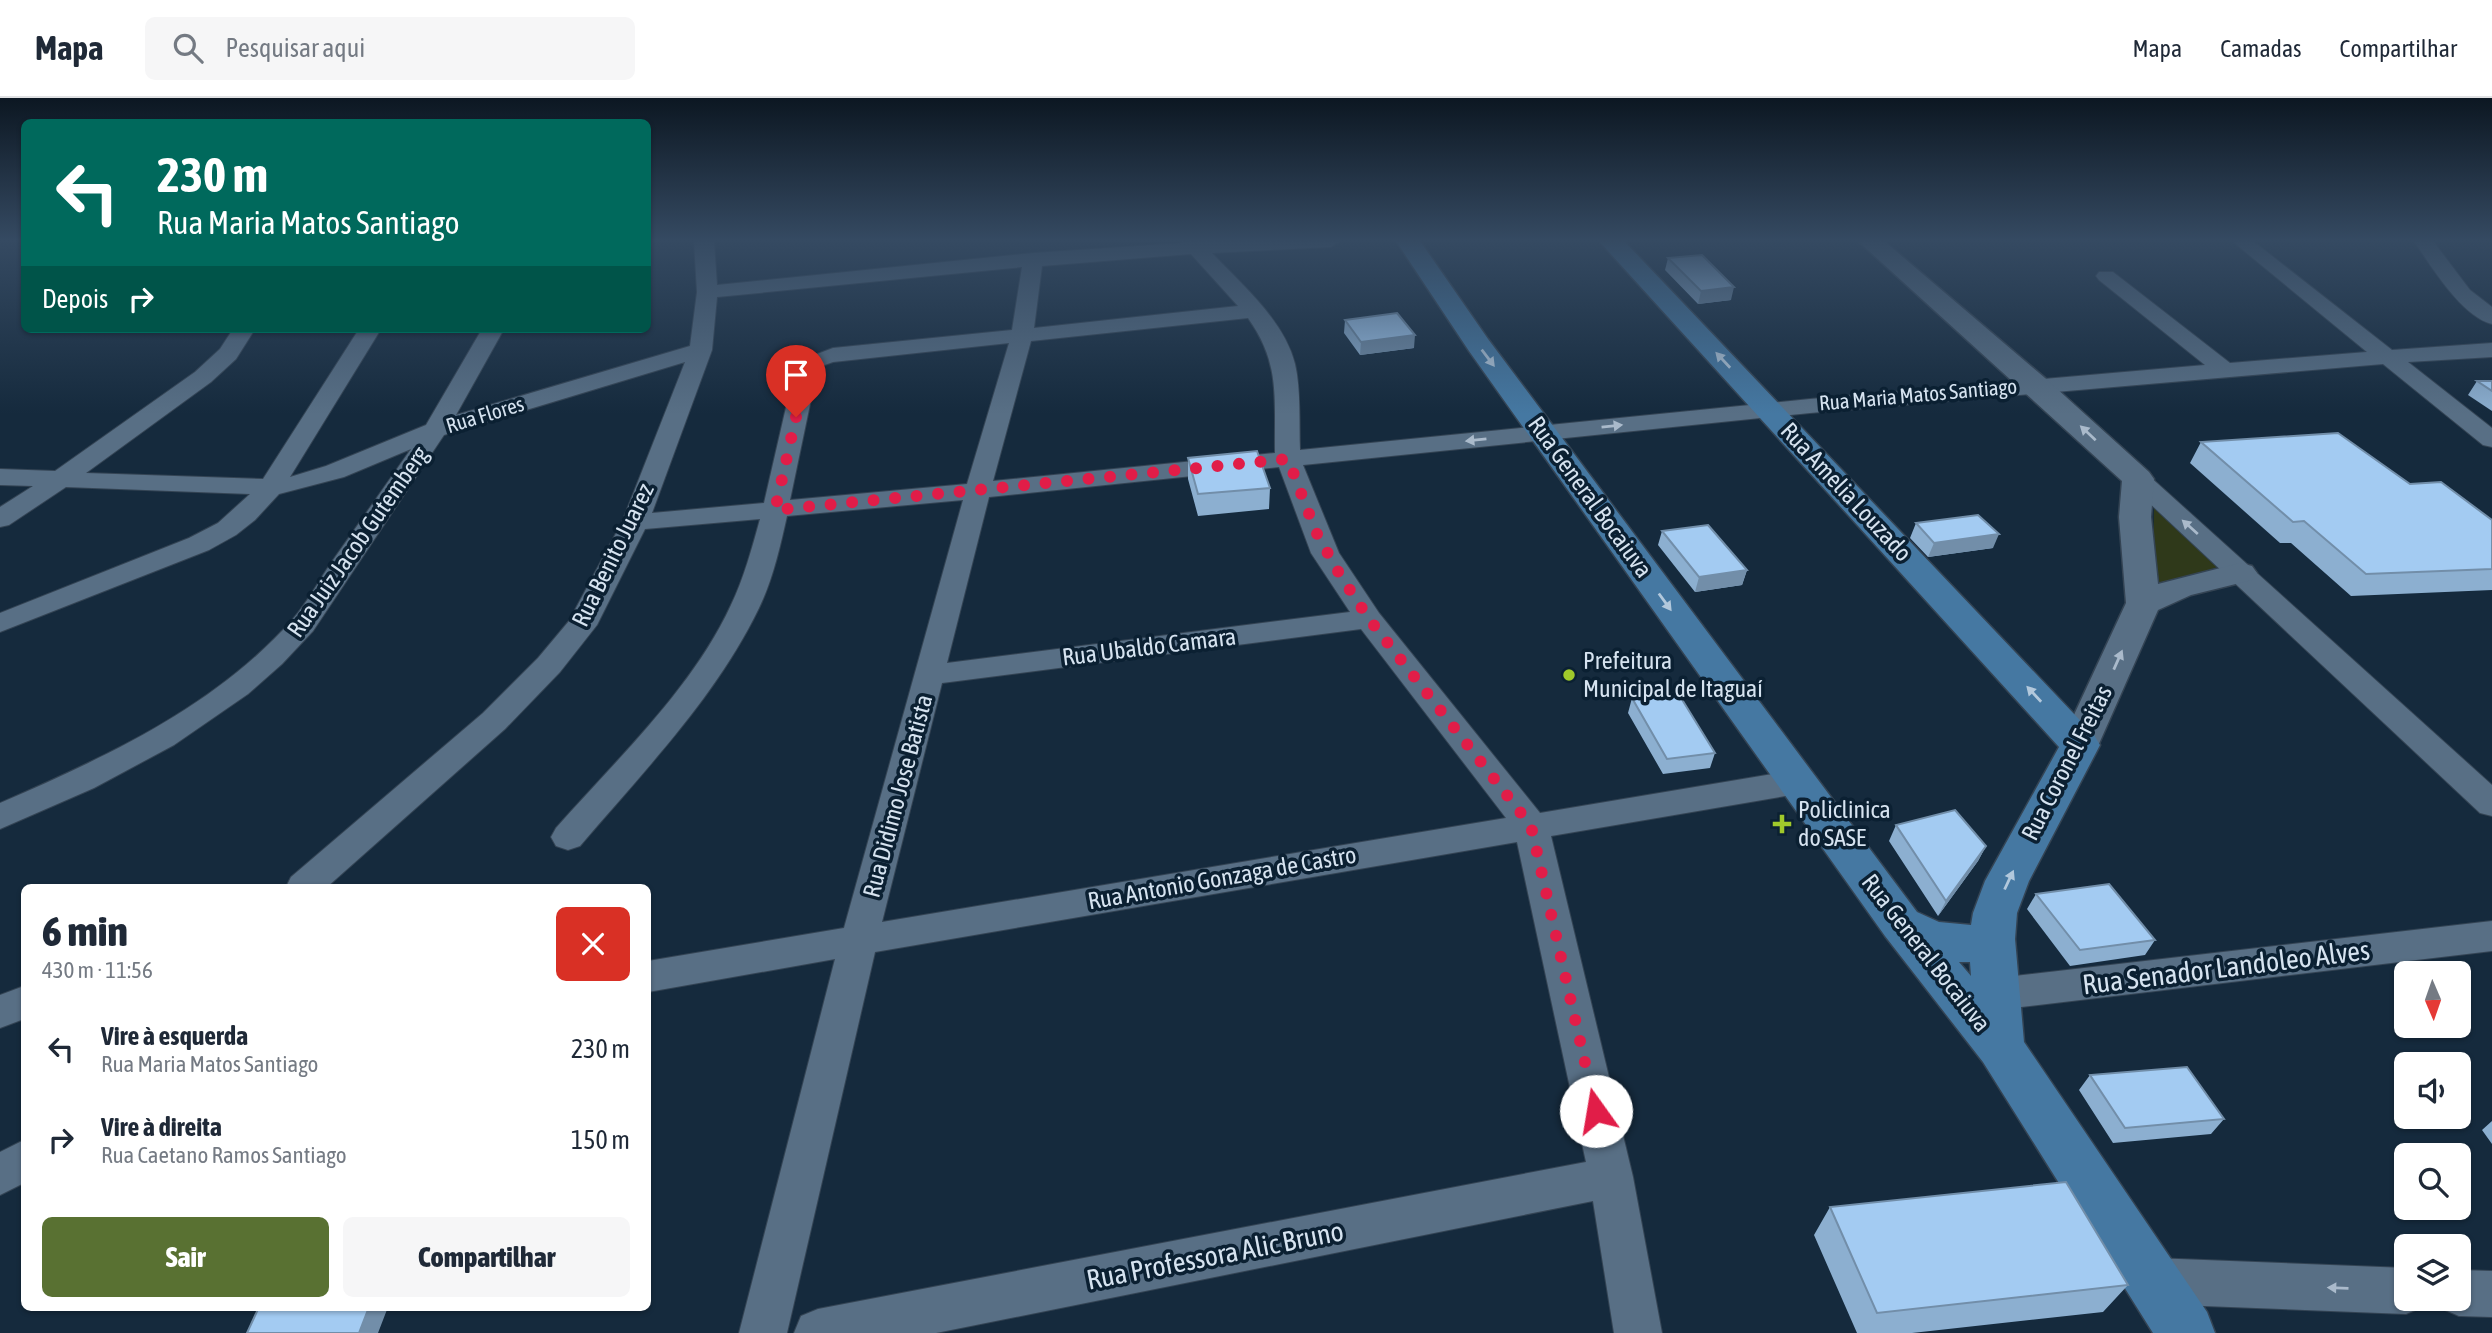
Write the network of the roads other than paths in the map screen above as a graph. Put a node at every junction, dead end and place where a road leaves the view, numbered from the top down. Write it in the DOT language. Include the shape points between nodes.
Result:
graph roads {
  1 [pos="706,299"];
  2 [pos="1027,299"];
  3 [pos="1243,299"];
  4 [pos="1447,299"];
  5 [pos="1666,299"];
  6 [pos="1936,299"];
  7 [pos="2135,299"];
  8 [pos="2314,299"];
  9 [pos="2469,299"];
  10 [pos="1254,311"];
  11 [pos="2492,318"];
  12 [pos="241,333"];
  13 [pos="367,333"];
  14 [pos="491,333"];
  15 [pos="1022,335"];
  16 [pos="701,350"];
  17 [pos="2492,350"];
  18 [pos="2386,356"];
  19 [pos="2225,370"];
  20 [pos="2035,384"];
  21 [pos="1770,409"];
  22 [pos="435,431"];
  23 [pos="1544,433"];
  24 [pos="2492,439"];
  25 [pos="1288,459"];
  26 [pos="0,477"];
  27 [pos="2138,479"];
  28 [pos="61,481"];
  29 [pos="271,487"];
  30 [pos="978,491"];
  31 [pos="775,510"];
  32 [pos="0,519"];
  33 [pos="635,522"];
  34 [pos="2240,573"];
  35 [pos="2143,603"];
  36 [pos="1369,619"];
  37 [pos="0,622"];
  38 [pos="930,675"];
  39 [pos="2081,744"];
  40 [pos="1797,782"];
  41 [pos="2492,804"];
  42 [pos="0,817"];
  43 [pos="1531,826"];
  44 [pos="568,837"];
  45 [pos="307,884"];
  46 [pos="1901,924"];
  47 [pos="2492,936"];
  48 [pos="1992,939"];
  49 [pos="859,940"];
  50 [pos="651,975"];
  51 [pos="1977,996"];
  52 [pos="21,1003"];
  53 [pos="0,1012"];
  54 [pos="2000,1047"];
  55 [pos="21,1162"];
  56 [pos="0,1175"];
  57 [pos="1611,1177"];
  58 [pos="2152,1281"];
  59 [pos="2394,1291"];
  60 [pos="2471,1293"];
  61 [pos="2492,1294"];
  62 [pos="763,1333"];
  63 [pos="818,1333"];
  64 [pos="1638,1333"];
  65 [pos="2186,1333"];
  1 -- 16 [label="street, Rua Benito Juarez"];
  2 -- 15 [label="street, Rua Didimo Jose Batista"];
  3 -- 10 [label="street"];
  4 -- 23 [label="main road, Rua General Bocaiuva, one-way"];
  21 -- 5 [label="main road, Rua Amelia Louzado, one-way"];
  6 -- 20 [label="street"];
  7 -- 19 [label="street"];
  8 -- 18 [label="street"];
  9 -- 11 [label="street"];
  10 -- 15 [label="street"];
  10 -- 25 [label="street" via="1273,337 1284,365"];
  12 -- 28 [label="street" via="224,358"];
  13 -- 29 [label="street"];
  14 -- 22 [label="street, Rua Juiz Jacob Gutemberg"];
  15 -- 30 [label="street, Rua Didimo Jose Batista"];
  15 -- 31 [label="street" via="816,360 796,417"];
  16 -- 22 [label="street, Rua Flores"];
  16 -- 33 [label="street, Rua Benito Juarez"];
  17 -- 18 [label="street, Rua Maria Matos Santiago"];
  18 -- 19 [label="street, Rua Maria Matos Santiago"];
  18 -- 24 [label="street"];
  19 -- 20 [label="street, Rua Maria Matos Santiago"];
  20 -- 21 [label="street, Rua Maria Matos Santiago"];
  27 -- 20 [label="street, one-way"];
  23 -- 21 [label="street, Rua Maria Matos Santiago, one-way"];
  39 -- 21 [label="main road, Rua Amelia Louzado, one-way"];
  22 -- 29 [label="street, Rua Flores" via="321,477"];
  22 -- 42 [label="street, Rua Juiz Jacob Gutemberg" via="303,625 261,669 216,704 136,754"];
  23 -- 25 [label="street, Rua Maria Matos Santiago, one-way"];
  23 -- 40 [label="main road, Rua General Bocaiuva, one-way"];
  25 -- 30 [label="street, Rua Maria Matos Santiago"];
  25 -- 36 [label="street" via="1325,553"];
  26 -- 28 [label="street, Rua Flores"];
  34 -- 27 [label="street, one-way"];
  27 -- 35 [label="street, Rua Coronel Freitas" via="2135,517"];
  28 -- 29 [label="street, Rua Flores"];
  28 -- 32 [label="street"];
  29 -- 37 [label="street" via="246,514 199,544"];
  30 -- 31 [label="street, Rua Maria Matos Santiago"];
  30 -- 38 [label="street, Rua Didimo Jose Batista"];
  31 -- 33 [label="street, Rua Maria Matos Santiago"];
  31 -- 44 [label="street" via="758,574 718,654"];
  33 -- 45 [label="street, Rua Benito Juarez" via="582,625 549,665 494,721"];
  34 -- 35 [label="street" via="2179,588"];
  34 -- 41 [label="street"];
  39 -- 35 [label="street, Rua Coronel Freitas, one-way"];
  36 -- 38 [label="street, Rua Ubaldo Camara"];
  36 -- 43 [label="street"];
  38 -- 49 [label="street, Rua Didimo Jose Batista"];
  48 -- 39 [label="main road, Rua Coronel Freitas, one-way" via="2007,881"];
  40 -- 43 [label="street, Rua Antonio Gonzaga de Castro"];
  40 -- 46 [label="main road, Rua General Bocaiuva"];
  43 -- 49 [label="street, Rua Antonio Gonzaga de Castro"];
  43 -- 57 [label="street"];
  46 -- 48 [label="main road" via="1938,942 1977,944"];
  46 -- 51 [label="main road, Rua General Bocaiuva"];
  47 -- 51 [label="street, Rua Senador Landoleo Alves"];
  48 -- 51 [label="main road, Rua Coronel Freitas"];
  49 -- 50 [label="street, Rua Antonio Gonzaga de Castro"];
  49 -- 62 [label="street, Rua Didimo Jose Batista"];
  51 -- 54 [label="main road, Rua Coronel Freitas"];
  52 -- 53 [label="street"];
  54 -- 58 [label="main road, Rua General Bocaiuva"];
  55 -- 56 [label="street"];
  57 -- 63 [label="street, Rua Professora Alic Bruno"];
  57 -- 64 [label="street"];
  59 -- 58 [label="street, one-way"];
  58 -- 65 [label="main road, Rua General Bocaiuva"];
  60 -- 61 [label="street"];
}
